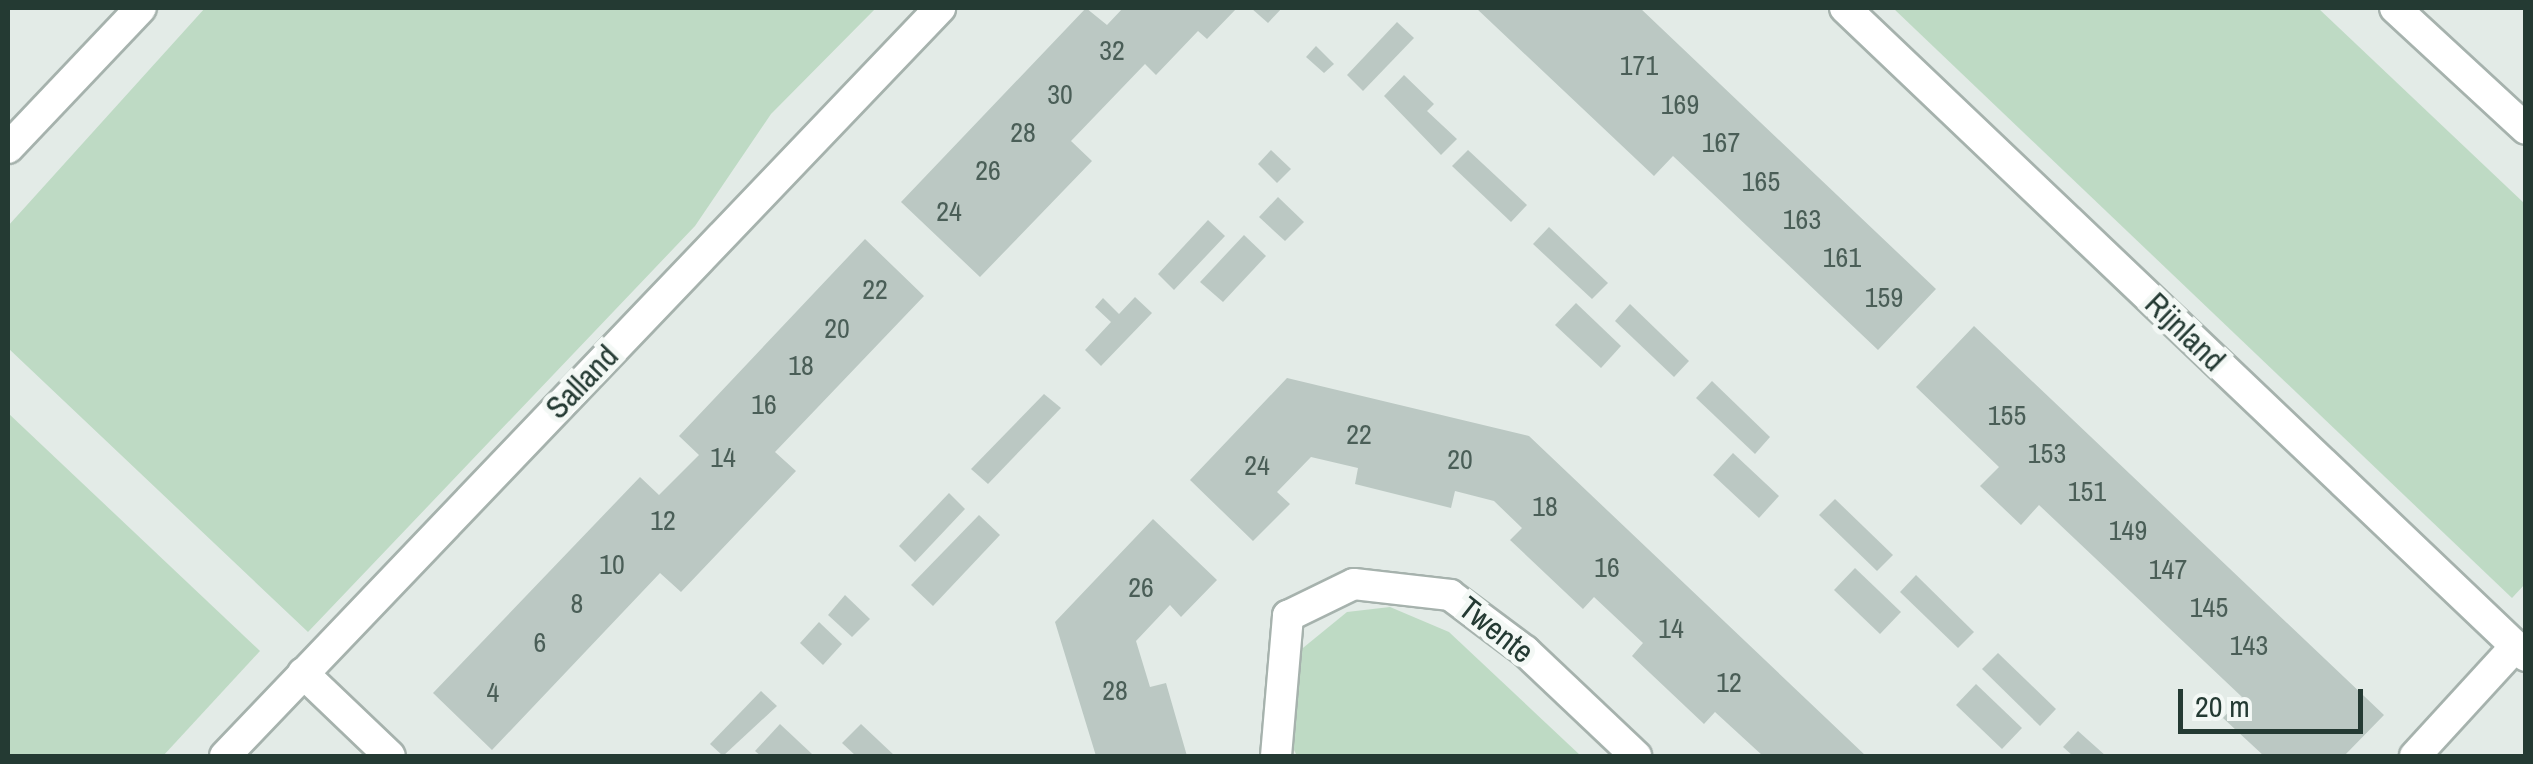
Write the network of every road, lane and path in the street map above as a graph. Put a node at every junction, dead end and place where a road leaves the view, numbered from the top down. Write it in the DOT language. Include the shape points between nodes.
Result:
graph roads {
  1 [pos="141,8"];
  2 [pos="940,8"];
  3 [pos="1846,8"];
  4 [pos="2394,8"];
  5 [pos="2526,129"];
  6 [pos="8,148"];
  7 [pos="2520,652"];
  8 [pos="303,673"];
  9 [pos="225,756"];
  10 [pos="390,756"];
  11 [pos="1276,756"];
  12 [pos="1636,756"];
  13 [pos="2414,756"];
  1 -- 6 [label="street"];
  2 -- 8 [label="street, Salland"];
  3 -- 7 [label="street, Rijnland"];
  4 -- 5 [label="street"];
  7 -- 13 [label="street"];
  8 -- 9 [label="street, Salland"];
  8 -- 10 [label="street"];
  11 -- 12 [label="street, Twente" via="1288,616 1354,584 1450,595 1526,650"];
}
